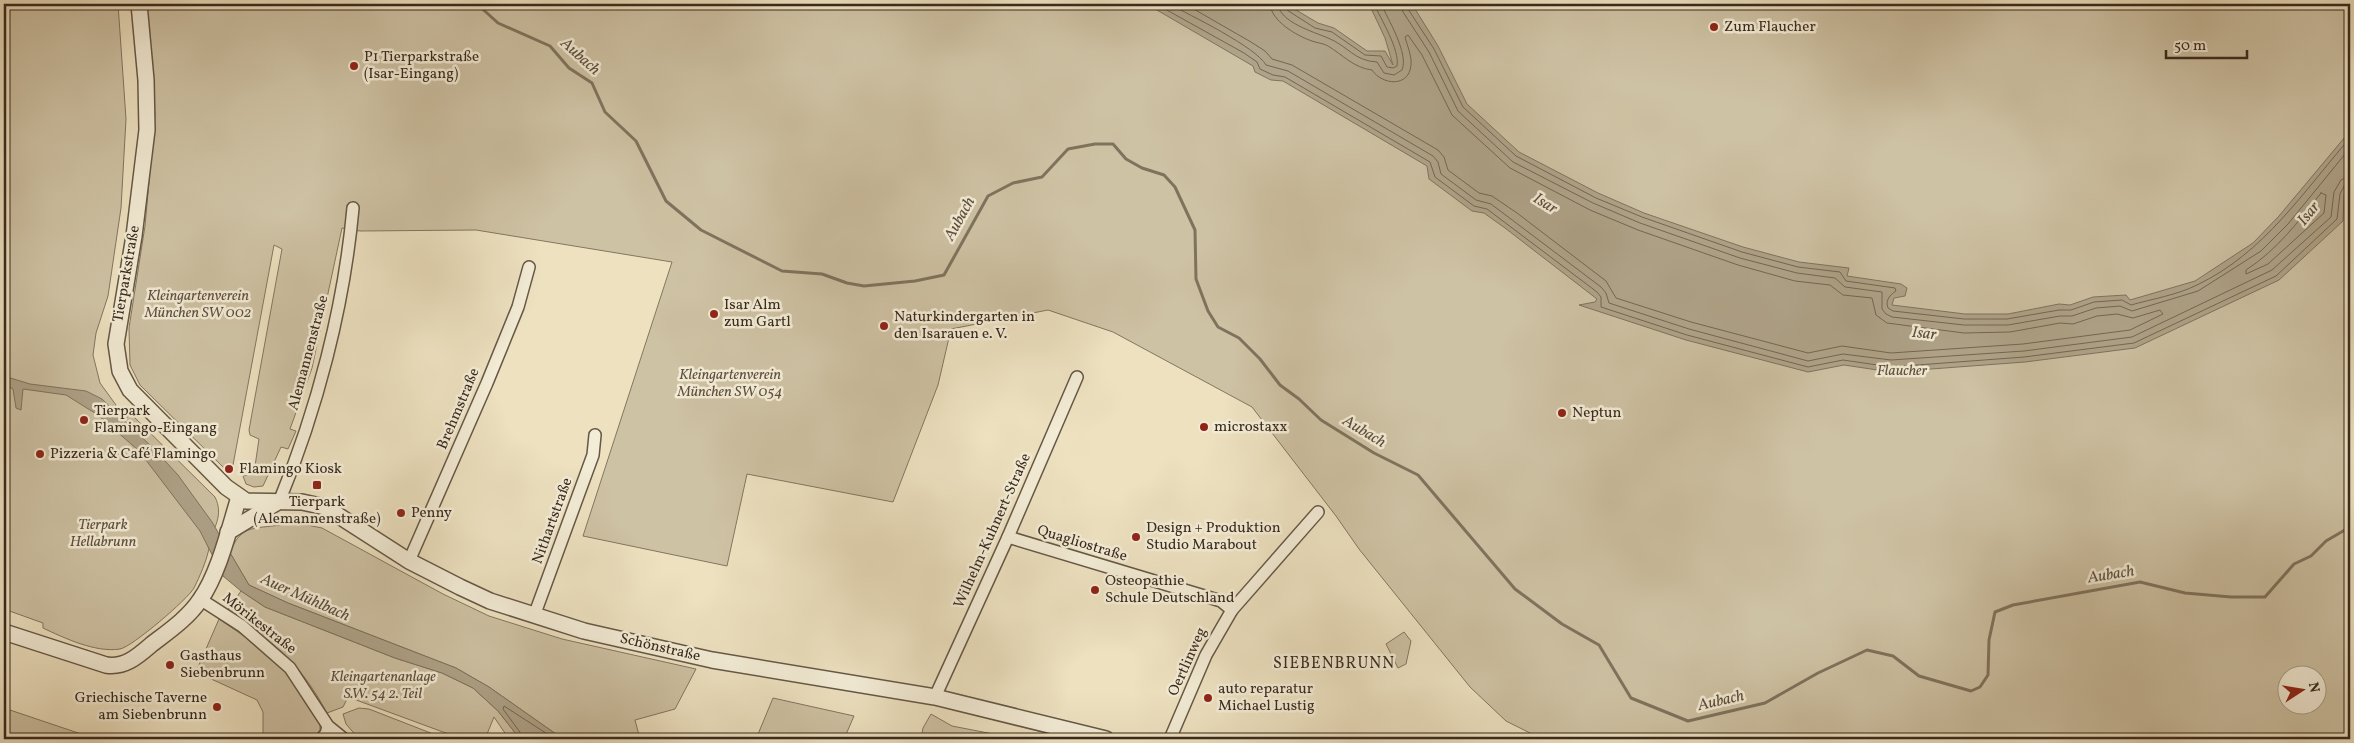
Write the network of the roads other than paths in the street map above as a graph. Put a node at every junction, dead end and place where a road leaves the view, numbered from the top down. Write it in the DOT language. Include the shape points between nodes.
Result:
graph roads {
  1 [pos="139,4"];
  2 [pos="353,208"];
  3 [pos="529,267"];
  4 [pos="1077,377"];
  5 [pos="595,436"];
  6 [pos="239,497"];
  7 [pos="279,502"];
  8 [pos="1318,512"];
  9 [pos="226,536"];
  10 [pos="1008,537"];
  11 [pos="409,561"];
  12 [pos="200,599"];
  13 [pos="1232,610"];
  14 [pos="534,616"];
  15 [pos="4,632"];
  16 [pos="935,697"];
  17 [pos="328,726"];
  18 [pos="321,739"];
  19 [pos="344,739"];
  20 [pos="1106,739"];
  21 [pos="1170,739"];
  1 -- 6 [label="street, Tierparkstraße" via="147,130 134,236 117,332 118,363 130,390"];
  2 -- 7 [label="street, Alemannenstraße" via="336,312 321,376"];
  3 -- 11 [label="street, Brehmstraße" via="518,306 494,366"];
  4 -- 10 [label="street, Wilhelm-Kuhnert-Straße"];
  5 -- 14 [label="street, Nithartstraße" via="593,455"];
  6 -- 7 [label="street, Schönstraße" via="246,501"];
  6 -- 9 [label="street"];
  7 -- 9 [label="street" via="271,504"];
  7 -- 11 [label="street, Schönstraße" via="325,507"];
  8 -- 13 [label="street, Oertlinweg"];
  9 -- 12 [label="street"];
  10 -- 13 [label="street, Quagliostraße" via="1221,601"];
  10 -- 16 [label="street, Wilhelm-Kuhnert-Straße"];
  11 -- 14 [label="street, Schönstraße" via="490,601"];
  12 -- 15 [label="street" via="172,628 133,660 113,666"];
  12 -- 17 [label="street, Mörikestraße" via="242,626 290,668"];
  13 -- 21 [label="street, Oertlinweg" via="1206,655"];
  14 -- 16 [label="street, Schönstraße" via="687,655"];
  16 -- 20 [label="street, Schönstraße"];
  17 -- 18 [label="street"];
  17 -- 19 [label="street, Mörikestraße"];
}
